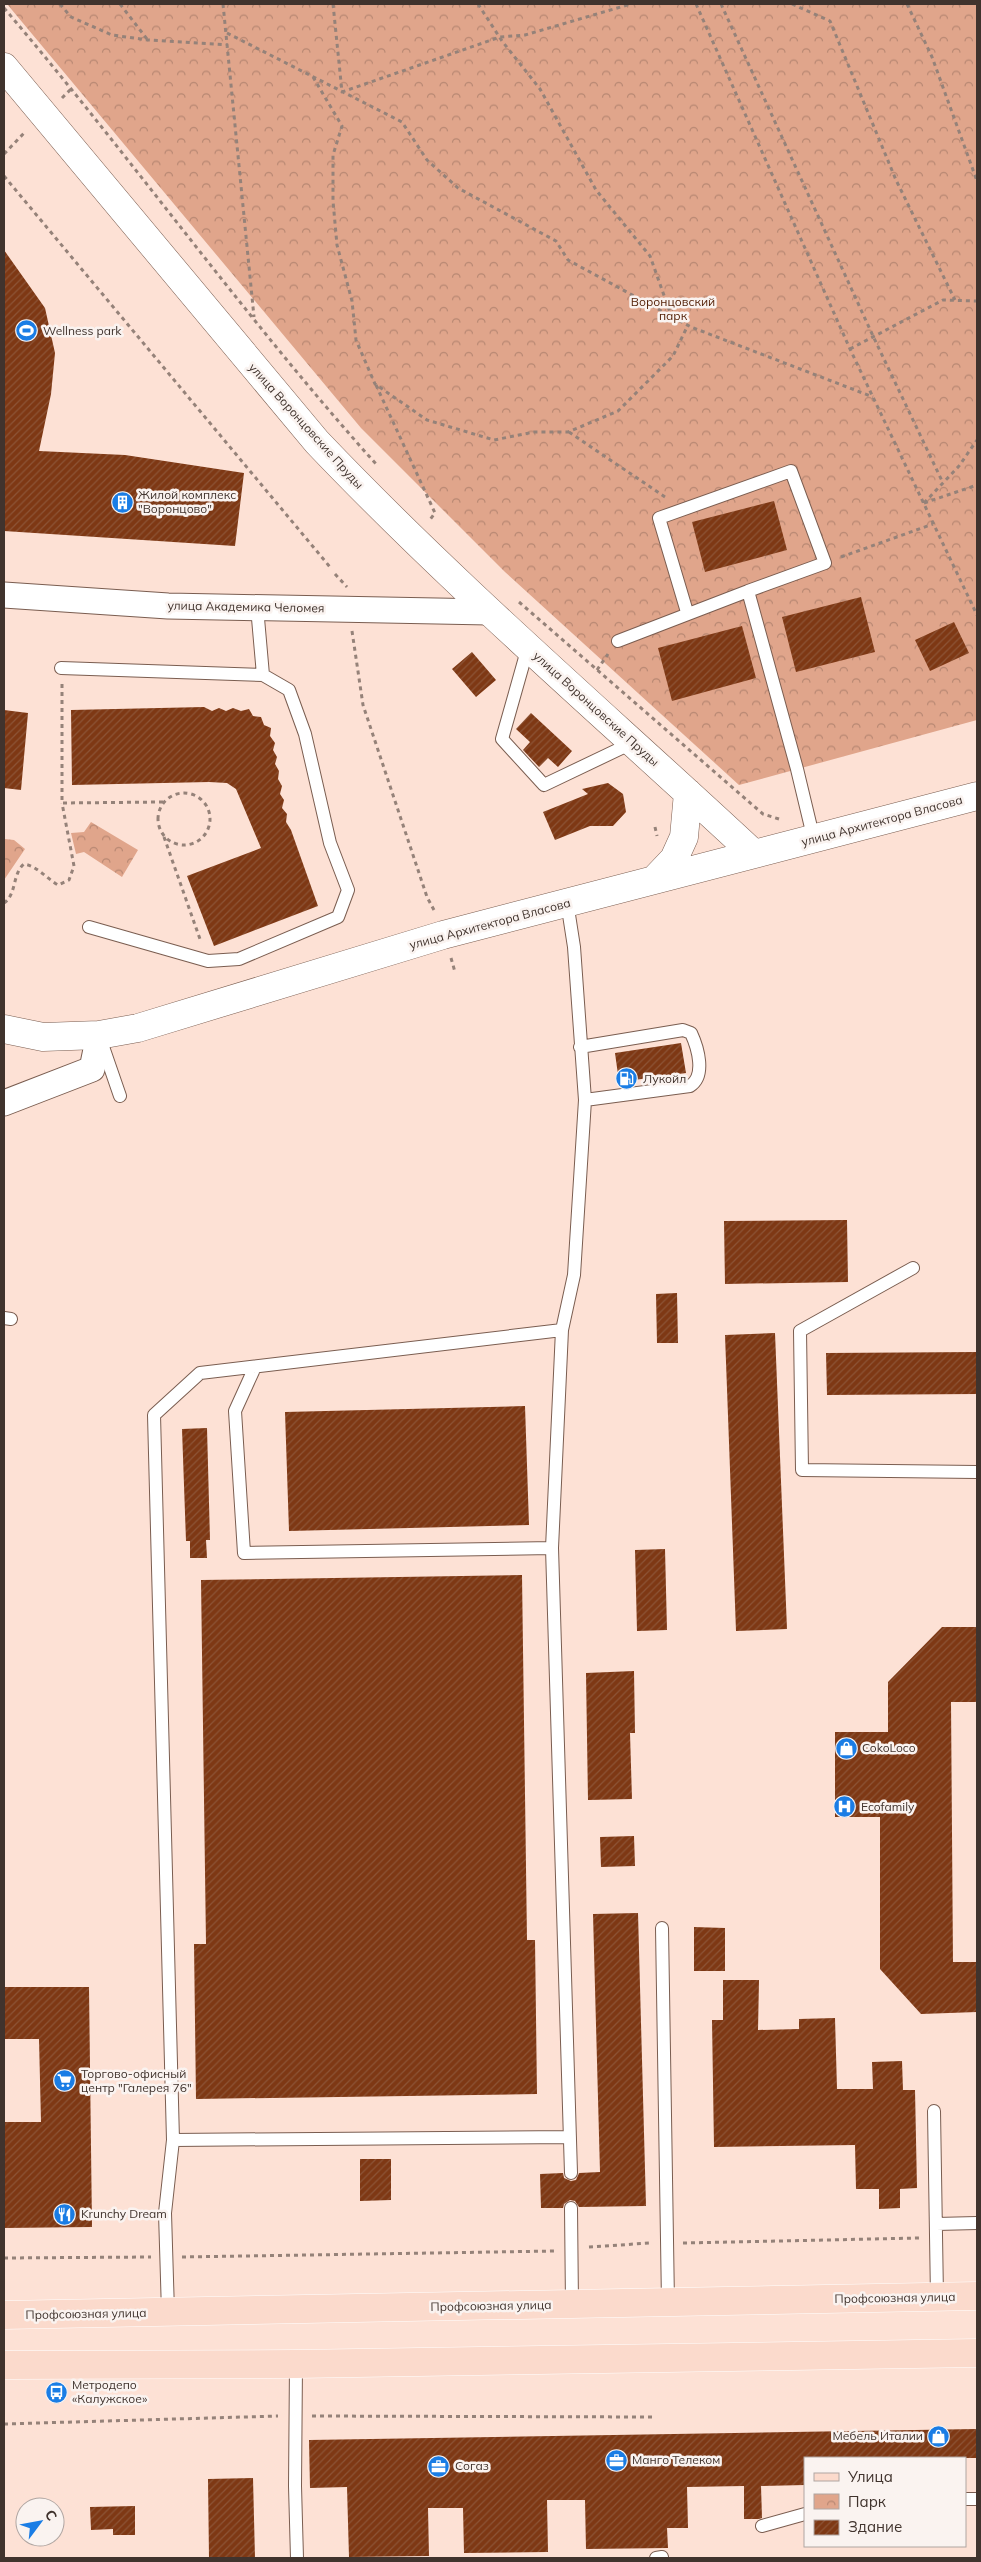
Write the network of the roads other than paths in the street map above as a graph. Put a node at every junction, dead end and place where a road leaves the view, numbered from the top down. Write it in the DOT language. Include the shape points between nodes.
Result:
graph roads {
  1 [pos="4,66"];
  2 [pos="748,591"];
  3 [pos="4,595"];
  4 [pos="257,607"];
  5 [pos="489,612"];
  6 [pos="687,612"];
  7 [pos="618,641"];
  8 [pos="528,647"];
  9 [pos="62,668"];
  10 [pos="263,675"];
  11 [pos="632,743"];
  12 [pos="688,793"];
  13 [pos="977,796"];
  14 [pos="811,829"];
  15 [pos="753,853"];
  16 [pos="655,879"];
  17 [pos="567,902"];
  18 [pos="89,928"];
  19 [pos="4,1030"];
  20 [pos="99,1035"];
  21 [pos="580,1047"];
  22 [pos="120,1096"];
  23 [pos="585,1100"];
  24 [pos="4,1103"];
  25 [pos="913,1268"];
  26 [pos="562,1330"];
  27 [pos="256,1367"];
  28 [pos="977,1472"];
  29 [pos="552,1548"];
  30 [pos="662,1928"];
  31 [pos="934,2111"];
  32 [pos="570,2137"];
  33 [pos="173,2140"];
  34 [pos="571,2173"];
  35 [pos="571,2208"];
  36 [pos="977,2223"];
  37 [pos="936,2224"];
  38 [pos="977,2296"];
  39 [pos="938,2297"];
  40 [pos="668,2302"];
  41 [pos="572,2304"];
  42 [pos="168,2312"];
  43 [pos="4,2315"];
  44 [pos="977,2353"];
  45 [pos="296,2364"];
  46 [pos="4,2365"];
  47 [pos="804,2514"];
  48 [pos="762,2526"];
  49 [pos="297,2558"];
  1 -- 5 [label="street, улица Воронцовские Пруды" via="317,442"];
  2 -- 6 [label="lane"];
  2 -- 6 [label="lane" via="825,563 790,471 659,518"];
  2 -- 14 [label="lane"];
  3 -- 4 [label="street, улица Академика Челомея" via="168,606"];
  4 -- 5 [label="street, улица Академика Челомея"];
  4 -- 10 [label="lane"];
  5 -- 8 [label="street, улица Воронцовские Пруды"];
  6 -- 7 [label="lane"];
  8 -- 11 [label="street, улица Воронцовские Пруды"];
  8 -- 11 [label="lane" via="502,739 544,785"];
  9 -- 10 [label="lane"];
  10 -- 18 [label="lane" via="289,690 305,734 330,843 348,890 338,917 240,959 208,961"];
  11 -- 12 [label="street, улица Воронцовские Пруды"];
  12 -- 15 [label="street, улица Воронцовские Пруды"];
  12 -- 16 [label="street" via="684,838 674,859"];
  13 -- 14 [label="street, улица Архитектора Власова"];
  14 -- 15 [label="street, улица Архитектора Власова"];
  15 -- 16 [label="street, улица Архитектора Власова"];
  16 -- 17 [label="street, улица Архитектора Власова"];
  17 -- 20 [label="street, улица Архитектора Власова" via="443,935 178,1018"];
  17 -- 21 [label="lane" via="574,947"];
  19 -- 20 [label="street, улица Архитектора Власова" via="43,1037"];
  20 -- 22 [label="lane"];
  20 -- 24 [label="street" via="92,1069"];
  21 -- 23 [label="lane"];
  21 -- 23 [label="lane" via="683,1030 691,1033 695,1042 700,1075 690,1086"];
  23 -- 26 [label="lane" via="574,1275"];
  25 -- 28 [label="lane" via="800,1331 802,1470"];
  26 -- 27 [label="lane"];
  26 -- 29 [label="lane"];
  27 -- 29 [label="lane" via="235,1411 244,1554"];
  27 -- 33 [label="lane" via="200,1374 154,1415"];
  29 -- 32 [label="lane"];
  30 -- 40 [label="lane"];
  31 -- 37 [label="lane"];
  32 -- 33 [label="lane"];
  32 -- 34 [label="lane"];
  33 -- 42 [label="lane" via="165,2213"];
  35 -- 41 [label="lane"];
  36 -- 37 [label="lane"];
  37 -- 39 [label="lane"];
  38 -- 39 [label="main road, Профсоюзная улица"];
  39 -- 40 [label="main road, Профсоюзная улица"];
  40 -- 41 [label="main road, Профсоюзная улица"];
  41 -- 42 [label="main road, Профсоюзная улица"];
  42 -- 43 [label="main road, Профсоюзная улица"];
  44 -- 45 [label="main road"];
  45 -- 46 [label="main road"];
  45 -- 49 [label="lane"];
  47 -- 48 [label="lane"];
}
